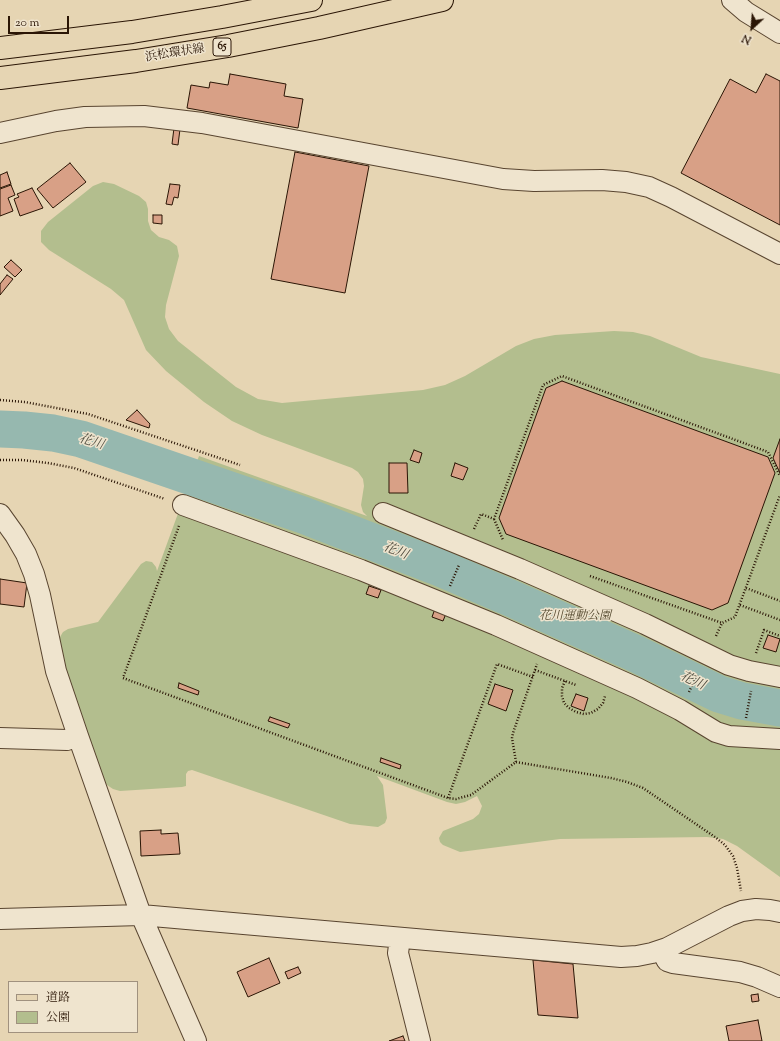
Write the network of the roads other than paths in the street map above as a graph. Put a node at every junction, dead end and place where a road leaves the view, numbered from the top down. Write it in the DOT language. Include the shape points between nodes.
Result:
graph roads {
  1 [pos="311,0"];
  2 [pos="442,0"];
  3 [pos="732,0"];
  4 [pos="780,33"];
  5 [pos="0,48"];
  6 [pos="0,78"];
  7 [pos="0,133"];
  8 [pos="780,254"];
  9 [pos="184,506"];
  10 [pos="383,513"];
  11 [pos="0,514"];
  12 [pos="780,677"];
  13 [pos="78,736"];
  14 [pos="0,738"];
  15 [pos="780,739"];
  16 [pos="780,912"];
  17 [pos="141,915"];
  18 [pos="0,919"];
  19 [pos="400,938"];
  20 [pos="661,950"];
  21 [pos="780,987"];
  22 [pos="196,1041"];
  23 [pos="420,1041"];
  1 -- 5 [label="main road" via="132,32"];
  2 -- 6 [label="main road, 浜松環状線 / 65" via="228,46 136,61"];
  3 -- 4 [label="street"];
  7 -- 8 [label="street" via="56,120 144,116 202,123 503,179 626,182 649,187 671,197"];
  9 -- 15 [label="street" via="361,570 483,620 637,688 716,732 729,736"];
  10 -- 12 [label="street" via="520,569 645,624 729,665"];
  11 -- 13 [label="street" via="16,535 34,574 56,671"];
  13 -- 14 [label="street" via="67,740"];
  13 -- 17 [label="street"];
  16 -- 20 [label="street" via="756,909 729,916"];
  17 -- 18 [label="street"];
  17 -- 19 [label="street"];
  17 -- 22 [label="street"];
  19 -- 20 [label="street" via="621,957"];
  19 -- 23 [label="street" via="398,953"];
  20 -- 21 [label="street" via="667,961 740,972"];
}
